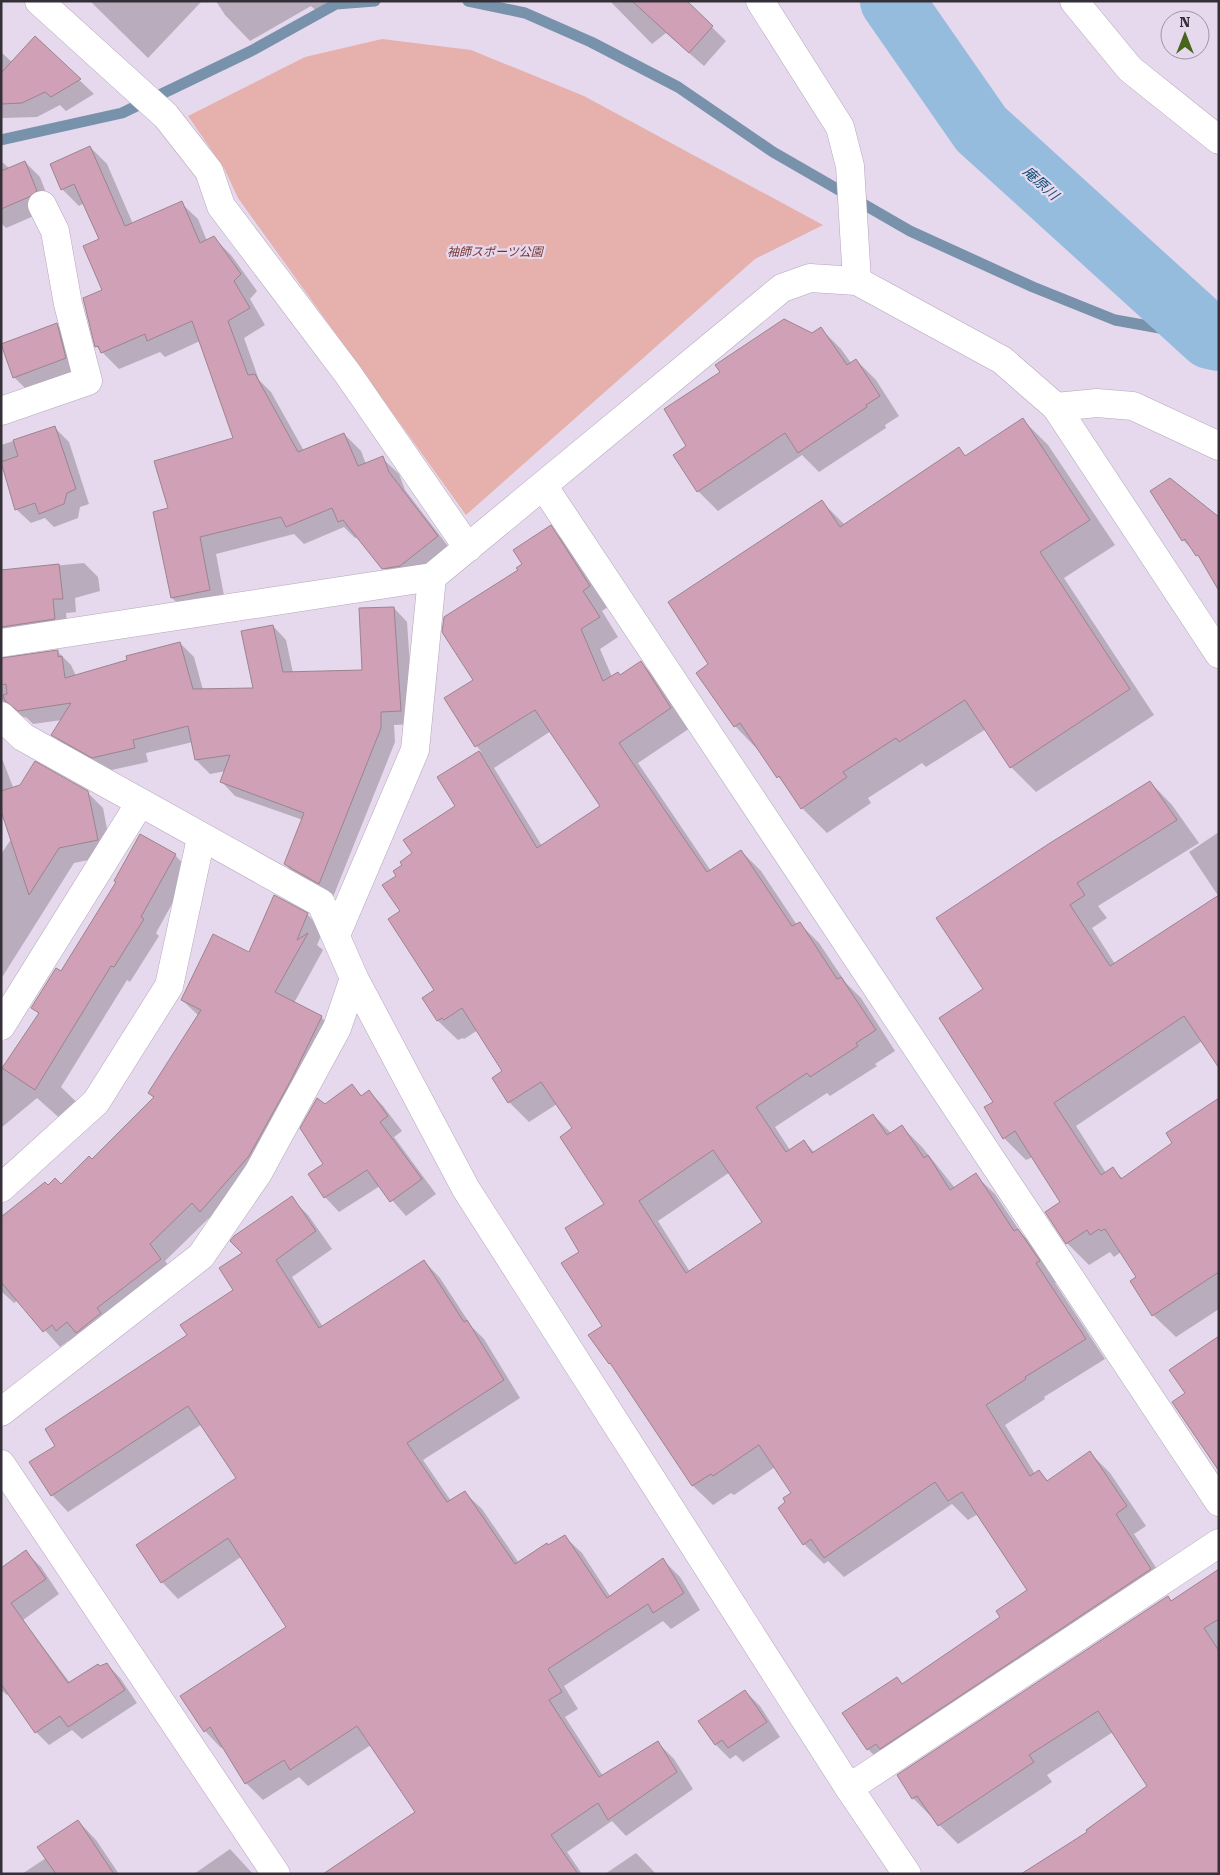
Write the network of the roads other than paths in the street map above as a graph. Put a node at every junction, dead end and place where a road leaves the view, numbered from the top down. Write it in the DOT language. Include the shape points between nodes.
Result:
graph roads {
  1 [pos="39,1"];
  2 [pos="760,1"];
  3 [pos="1077,3"];
  4 [pos="1219,140"];
  5 [pos="42,205"];
  6 [pos="857,281"];
  7 [pos="1056,407"];
  8 [pos="1,411"];
  9 [pos="1219,446"];
  10 [pos="544,487"];
  11 [pos="468,548"];
  12 [pos="432,577"];
  13 [pos="1,643"];
  14 [pos="1219,654"];
  15 [pos="1,716"];
  16 [pos="140,803"];
  17 [pos="201,838"];
  18 [pos="336,935"];
  19 [pos="354,978"];
  20 [pos="1,1026"];
  21 [pos="1,1188"];
  22 [pos="1,1412"];
  23 [pos="1,1464"];
  24 [pos="1219,1502"];
  25 [pos="1219,1543"];
  26 [pos="849,1788"];
  27 [pos="276,1874"];
  28 [pos="907,1874"];
  1 -- 11 [label="street" via="166,116 209,171 221,206 348,374"];
  2 -- 6 [label="street" via="840,127 850,166"];
  3 -- 4 [label="street" via="1130,68"];
  5 -- 8 [label="street" via="55,231 68,304 88,381"];
  6 -- 7 [label="street" via="1002,360"];
  6 -- 10 [label="street" via="810,278 782,288"];
  7 -- 9 [label="street" via="1097,403 1133,406"];
  7 -- 14 [label="street"];
  10 -- 11 [label="street"];
  10 -- 24 [label="street"];
  11 -- 12 [label="street"];
  12 -- 13 [label="street"];
  12 -- 18 [label="street" via="415,750"];
  15 -- 16 [label="street" via="23,737"];
  16 -- 17 [label="street"];
  16 -- 20 [label="street"];
  17 -- 18 [label="street" via="321,902"];
  17 -- 21 [label="street" via="169,986 96,1102"];
  18 -- 19 [label="street"];
  19 -- 22 [label="street" via="337,1028 258,1173 201,1256"];
  19 -- 26 [label="street" via="466,1189"];
  23 -- 27 [label="street"];
  25 -- 26 [label="street"];
  26 -- 28 [label="street"];
}
